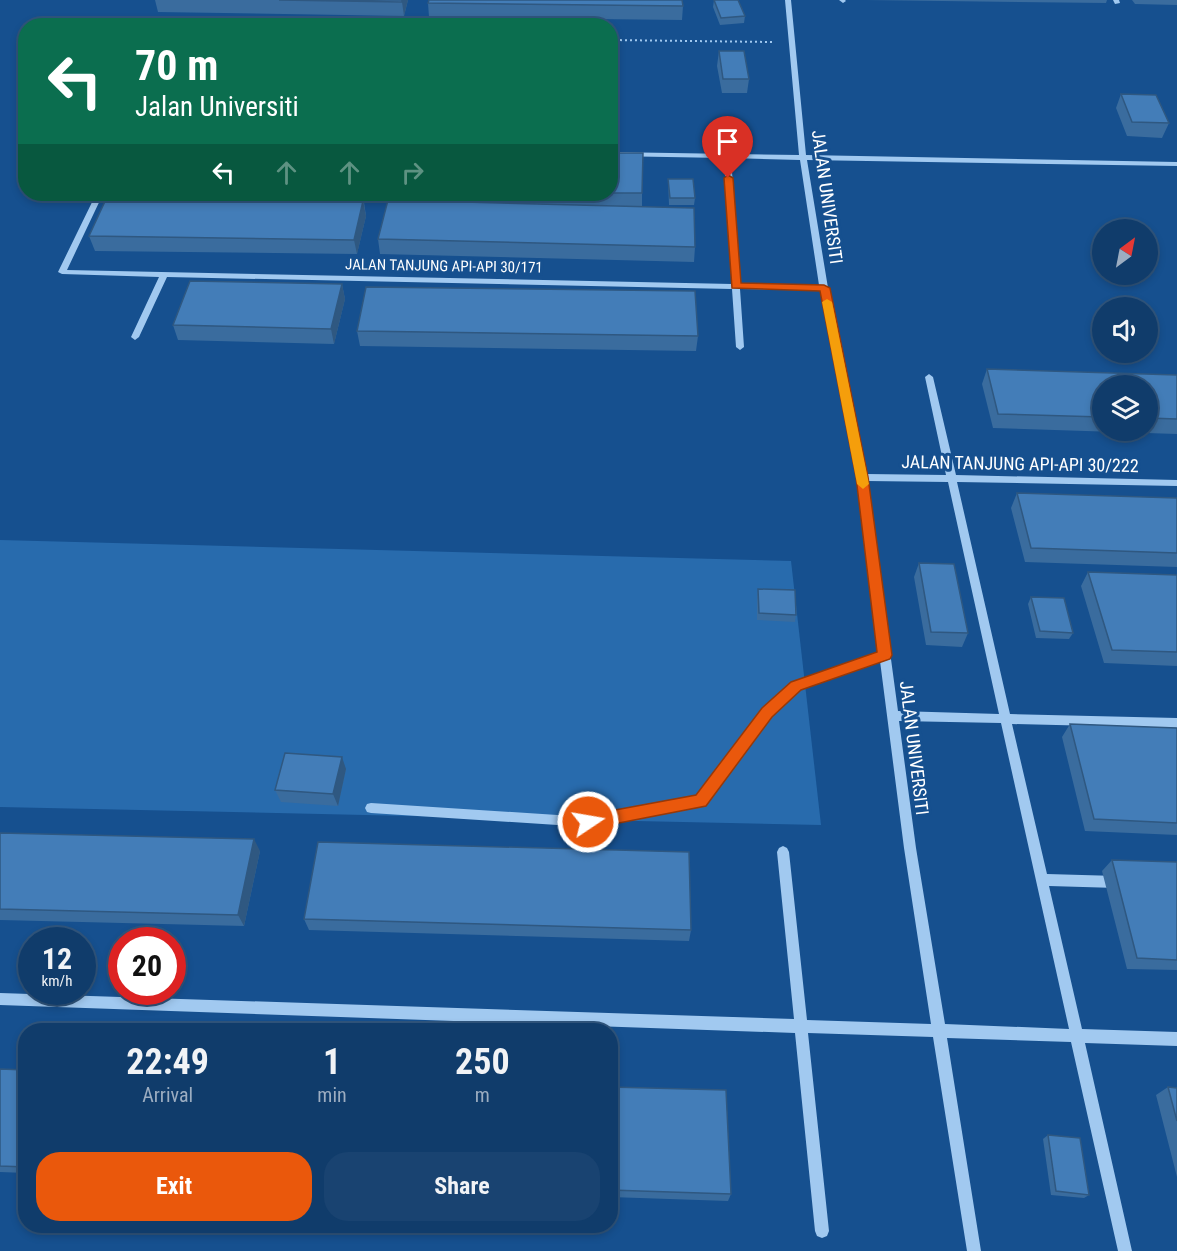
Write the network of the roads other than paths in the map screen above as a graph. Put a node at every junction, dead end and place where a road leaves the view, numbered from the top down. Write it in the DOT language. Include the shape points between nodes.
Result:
graph roads {
  1 [pos="788,0"];
  2 [pos="618,154"];
  3 [pos="727,156"];
  4 [pos="803,158"];
  5 [pos="1177,165"];
  6 [pos="97,201"];
  7 [pos="164,274"];
  8 [pos="736,286"];
  9 [pos="824,288"];
  10 [pos="135,338"];
  11 [pos="740,347"];
  12 [pos="929,377"];
  13 [pos="862,477"];
  14 [pos="952,479"];
  15 [pos="1177,483"];
  16 [pos="885,655"];
  17 [pos="895,716"];
  18 [pos="1006,718"];
  19 [pos="1177,723"];
  20 [pos="371,808"];
  21 [pos="783,852"];
  22 [pos="1042,880"];
  23 [pos="1132,882"];
  24 [pos="0,999"];
  25 [pos="801,1027"];
  26 [pos="939,1032"];
  27 [pos="1077,1036"];
  28 [pos="1177,1040"];
  29 [pos="822,1231"];
  30 [pos="974,1251"];
  31 [pos="1125,1251"];
  1 -- 4 [label="street, JALAN UNIVERSITI"];
  2 -- 3 [label="street"];
  3 -- 4 [label="street"];
  3 -- 8 [label="street"];
  4 -- 5 [label="street"];
  4 -- 9 [label="street, JALAN UNIVERSITI"];
  6 -- 7 [label="street, JALAN TANJUNG API-API 30/171" via="62,272"];
  7 -- 8 [label="street, JALAN TANJUNG API-API 30/171"];
  7 -- 10 [label="street"];
  8 -- 9 [label="street, JALAN TANJUNG API-API 30/171"];
  8 -- 11 [label="street"];
  9 -- 13 [label="street, JALAN UNIVERSITI"];
  12 -- 14 [label="street"];
  13 -- 14 [label="street, JALAN TANJUNG API-API 30/222"];
  13 -- 16 [label="street, JALAN UNIVERSITI"];
  14 -- 15 [label="street, JALAN TANJUNG API-API 30/222"];
  14 -- 18 [label="street"];
  16 -- 17 [label="street, JALAN UNIVERSITI"];
  16 -- 20 [label="street" via="796,686 767,712 700,801 588,822"];
  17 -- 18 [label="street"];
  17 -- 26 [label="street, JALAN UNIVERSITI" via="910,848"];
  18 -- 19 [label="street"];
  18 -- 22 [label="street"];
  21 -- 25 [label="street"];
  22 -- 23 [label="street"];
  22 -- 27 [label="street"];
  24 -- 25 [label="street"];
  25 -- 26 [label="street"];
  25 -- 29 [label="street"];
  26 -- 27 [label="street"];
  26 -- 30 [label="street, JALAN UNIVERSITI"];
  27 -- 28 [label="street"];
  27 -- 31 [label="street"];
}
